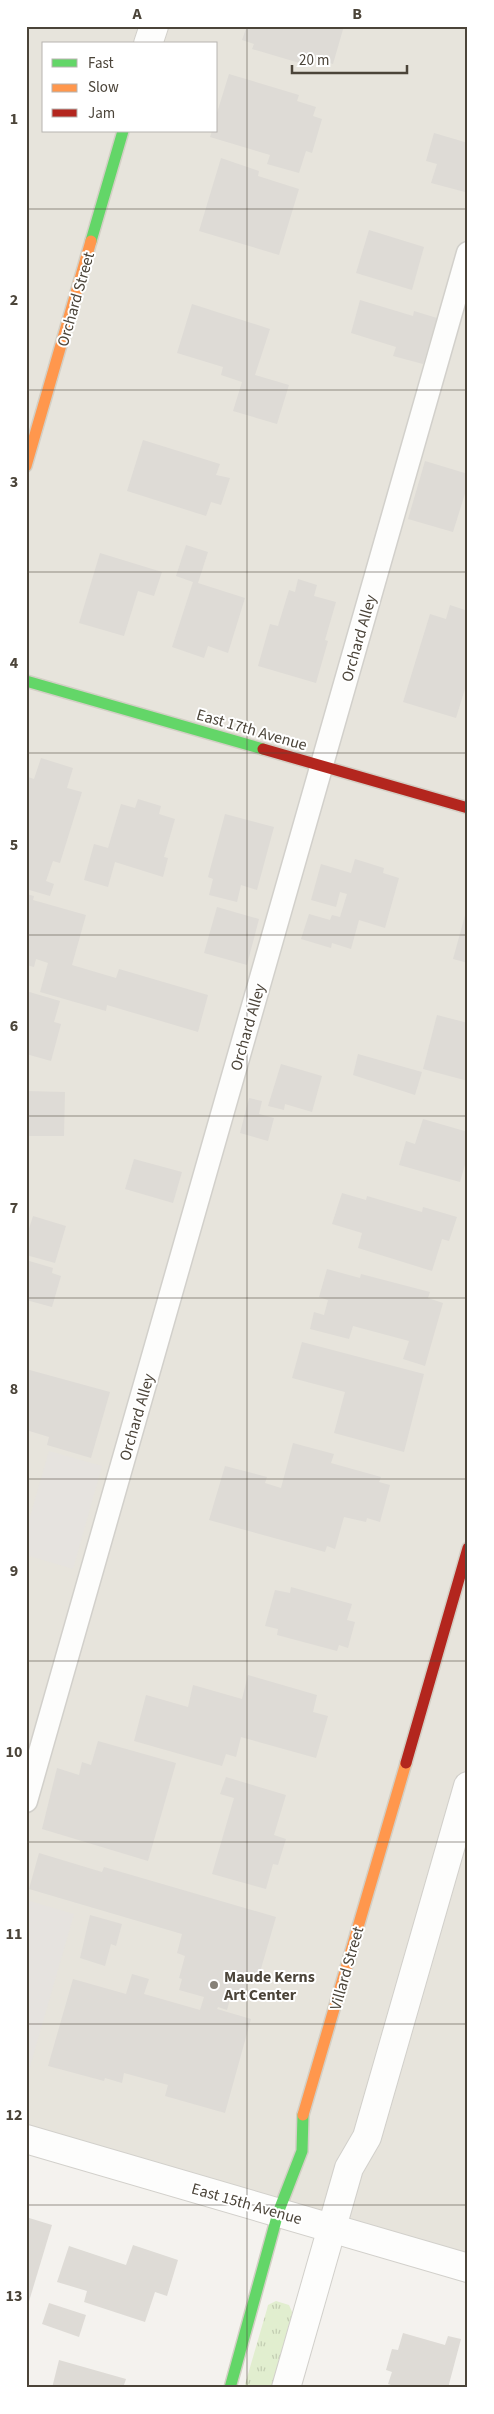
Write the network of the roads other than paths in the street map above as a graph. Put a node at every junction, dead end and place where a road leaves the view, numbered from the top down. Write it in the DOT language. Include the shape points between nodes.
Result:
graph roads {
  1 [pos="154,26"];
  2 [pos="149,42"];
  3 [pos="123,132"];
  4 [pos="468,254"];
  5 [pos="26,466"];
  6 [pos="26,681"];
  7 [pos="322,766"];
  8 [pos="468,808"];
  9 [pos="468,1548"];
  10 [pos="468,1786"];
  11 [pos="26,1801"];
  12 [pos="26,2139"];
  13 [pos="278,2213"];
  14 [pos="332,2228"];
  15 [pos="468,2268"];
  16 [pos="230,2388"];
  17 [pos="286,2388"];
  1 -- 2 [label="street"];
  3 -- 5 [label="street, Orchard Street"];
  4 -- 7 [label="lane, Orchard Alley"];
  6 -- 7 [label="street, East 17th Avenue"];
  7 -- 8 [label="street, East 17th Avenue"];
  7 -- 11 [label="lane, Orchard Alley"];
  9 -- 13 [label="street, Villard Street" via="303,2116 302,2152"];
  10 -- 14 [label="street" via="366,2137 349,2168"];
  12 -- 13 [label="street, East 15th Avenue"];
  13 -- 14 [label="street, East 15th Avenue"];
  13 -- 16 [label="street, Villard Street"];
  14 -- 15 [label="street, East 15th Avenue"];
  14 -- 17 [label="street"];
}
